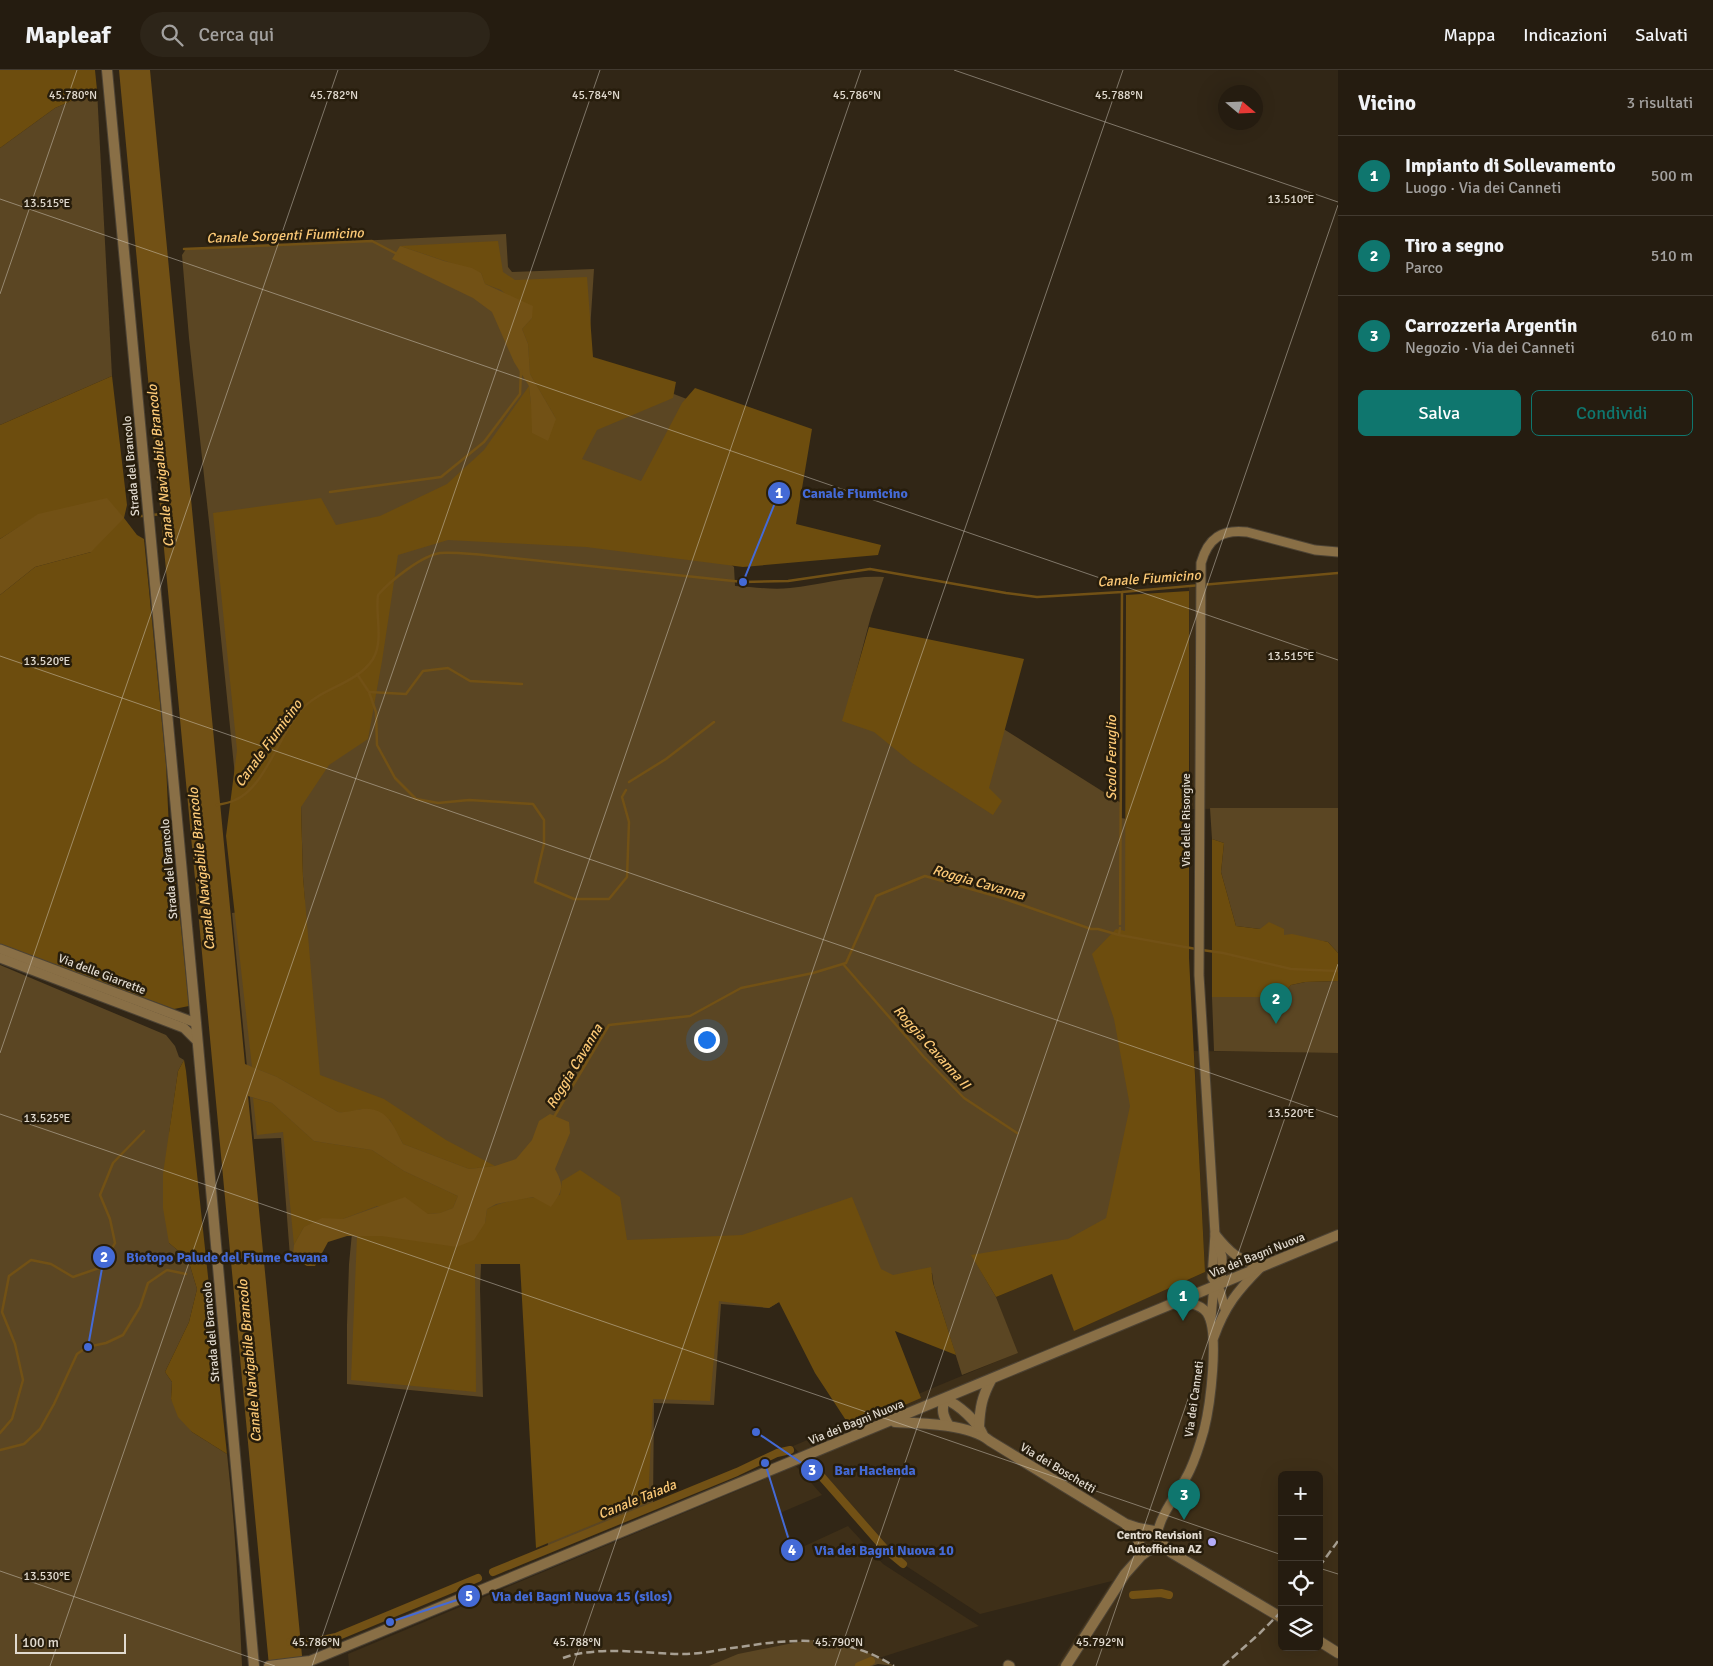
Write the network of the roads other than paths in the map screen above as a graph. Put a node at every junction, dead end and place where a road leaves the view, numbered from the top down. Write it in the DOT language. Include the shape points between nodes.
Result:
graph roads {
  1 [pos="107,70"];
  2 [pos="1338,552"];
  3 [pos="0,950"];
  4 [pos="0,958"];
  5 [pos="195,1011"];
  6 [pos="184,1023"];
  7 [pos="197,1032"];
  8 [pos="1215,1234"];
  9 [pos="1338,1235"];
  10 [pos="1261,1267"];
  11 [pos="1217,1285"];
  12 [pos="1181,1300"];
  13 [pos="1225,1310"];
  14 [pos="1211,1321"];
  15 [pos="1214,1338"];
  16 [pos="991,1380"];
  17 [pos="945,1399"];
  18 [pos="891,1422"];
  19 [pos="949,1426"];
  20 [pos="981,1431"];
  21 [pos="1147,1536"];
  22 [pos="1151,1550"];
  23 [pos="1172,1554"];
  24 [pos="1124,1574"];
  25 [pos="1278,1616"];
  26 [pos="1323,1644"];
  27 [pos="1338,1653"];
  28 [pos="254,1666"];
  29 [pos="269,1666"];
  30 [pos="1066,1666"];
  1 -- 5 [label="street, Strada del Brancolo"];
  2 -- 8 [label="street, Via delle Risorgive" via="1314,550 1236,531 1226,532 1210,543 1201,563 1198,932"];
  3 -- 6 [label="street, Via delle Giarrette"];
  4 -- 6 [label="street, Via delle Giarrette"];
  5 -- 6 [label="street"];
  5 -- 7 [label="street, Strada del Brancolo"];
  6 -- 7 [label="street, Via delle Giarrette"];
  6 -- 7 [label="street, Via delle Giarrette"];
  7 -- 28 [label="street, Strada del Brancolo"];
  8 -- 10 [label="street" via="1229,1251"];
  8 -- 11 [label="street, Via delle Risorgive" via="1222,1257 1222,1273"];
  9 -- 10 [label="street, Via dei Bagni Nuova"];
  10 -- 11 [label="street, Via dei Bagni Nuova"];
  10 -- 13 [label="street, Via dei Canneti"];
  11 -- 12 [label="street, Via dei Bagni Nuova"];
  11 -- 13 [label="street"];
  11 -- 14 [label="street, Via dei Canneti"];
  12 -- 14 [label="street" via="1206,1311"];
  12 -- 16 [label="street, Via dei Bagni Nuova"];
  13 -- 15 [label="street, Via dei Canneti"];
  14 -- 15 [label="street, Via dei Canneti"];
  15 -- 21 [label="street, Via dei Canneti" via="1208,1407 1198,1452 1179,1492"];
  16 -- 17 [label="street, Via dei Bagni Nuova"];
  16 -- 20 [label="street" via="980,1406"];
  17 -- 18 [label="street, Via dei Bagni Nuova"];
  17 -- 19 [label="street" via="942,1414"];
  17 -- 20 [label="street, Via dei Boschetti"];
  18 -- 19 [label="street, Via dei Boschetti"];
  18 -- 29 [label="street, Via dei Bagni Nuova" via="310,1661"];
  19 -- 20 [label="street, Via dei Boschetti"];
  20 -- 21 [label="street, Via dei Boschetti" via="990,1441"];
  21 -- 22 [label="street, Via dei Canneti" via="1157,1545"];
  21 -- 22 [label="street, Via dei Boschetti" via="1143,1549"];
  21 -- 23 [label="street, Via dei Boschetti"];
  21 -- 24 [label="street, Via dei Canneti"];
  22 -- 23 [label="street, Via dei Boschetti"];
  22 -- 24 [label="street, Via dei Canneti"];
  23 -- 25 [label="street, Via dei Boschetti"];
  24 -- 30 [label="street, Via dei Canneti"];
  26 -- 27 [label="street"];
}
